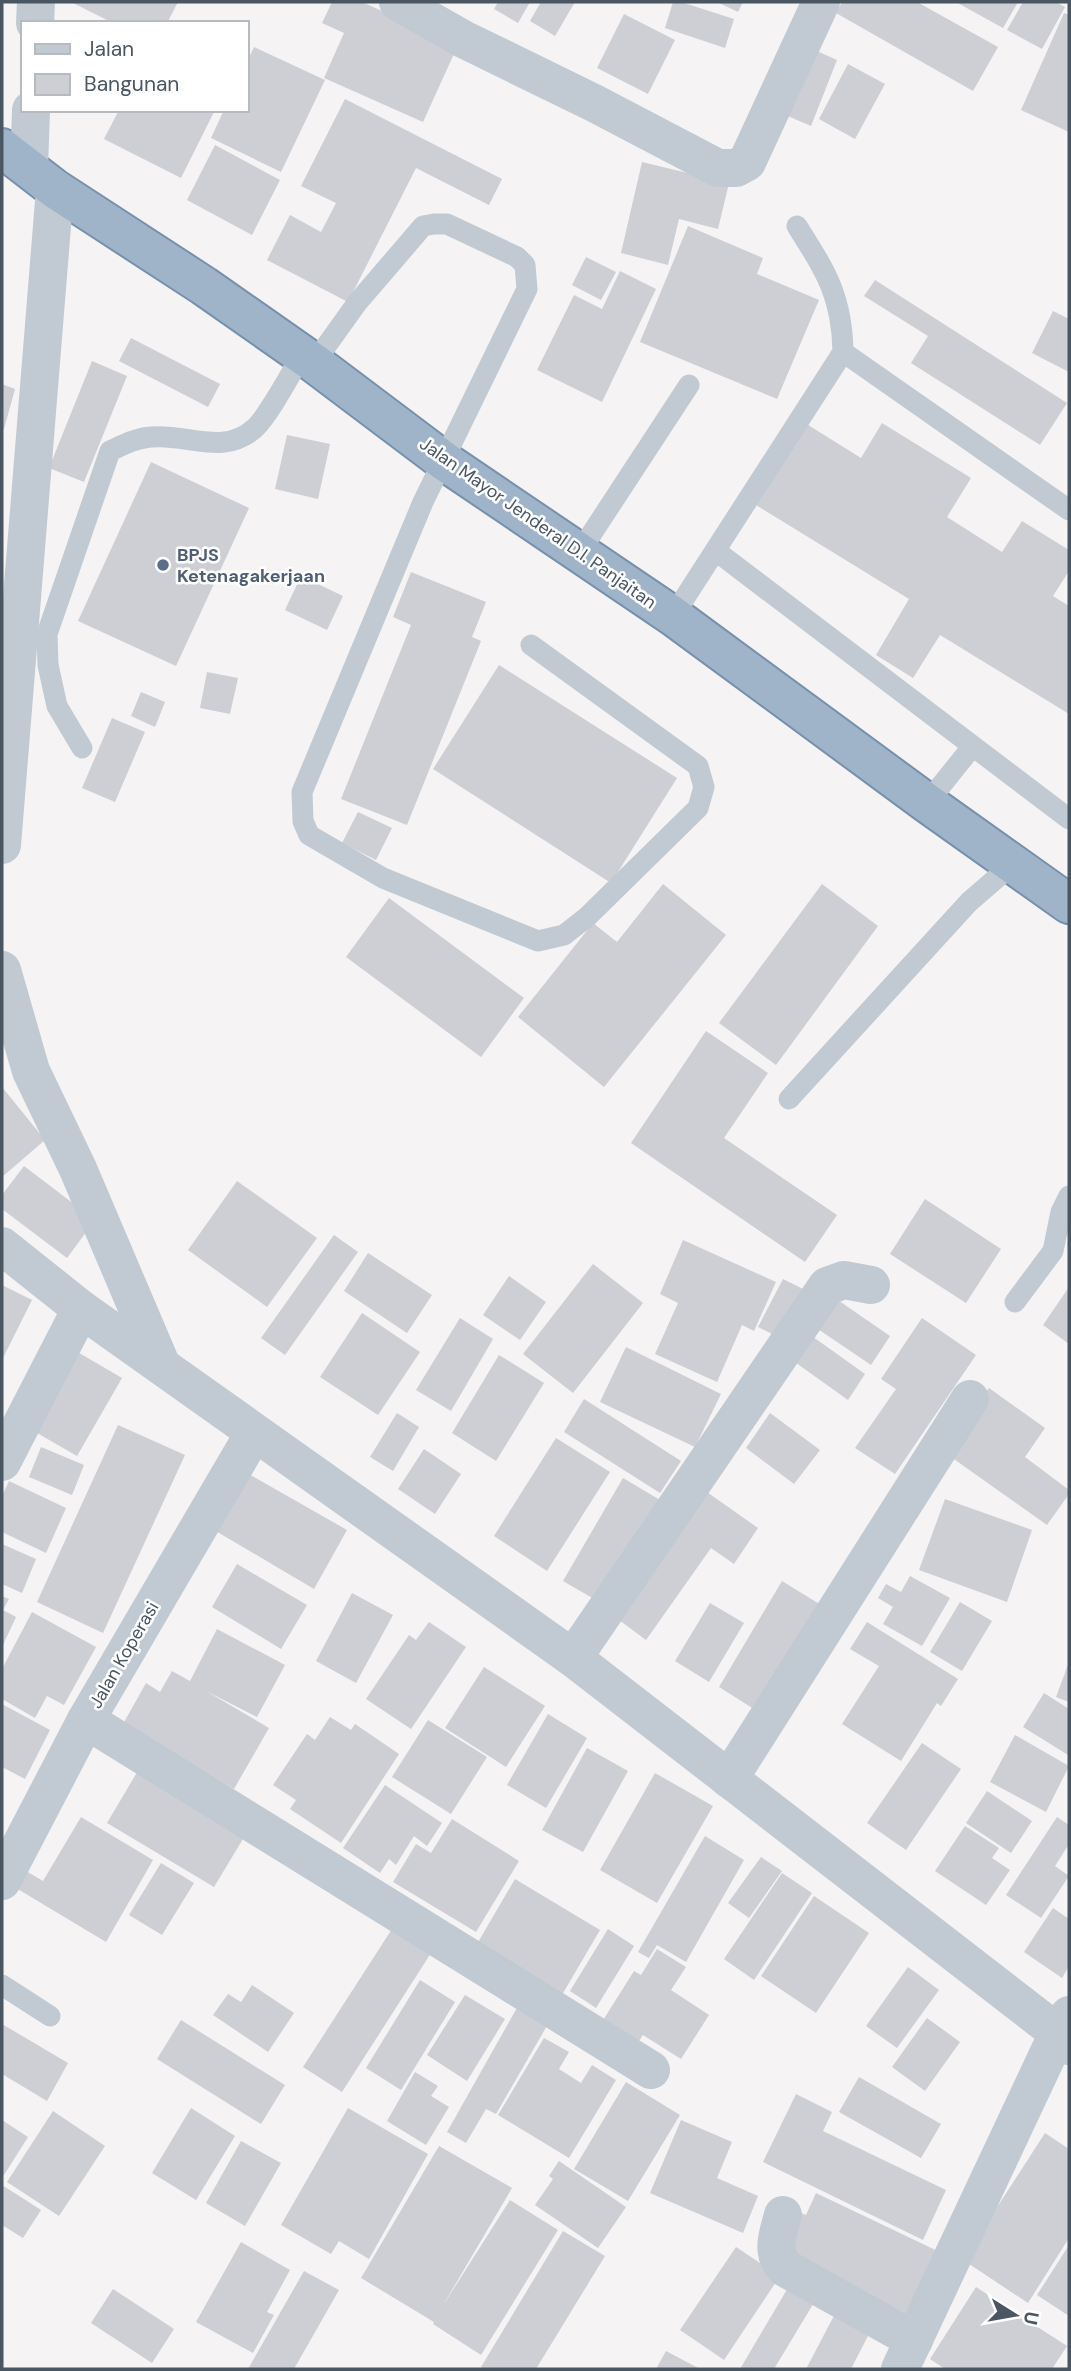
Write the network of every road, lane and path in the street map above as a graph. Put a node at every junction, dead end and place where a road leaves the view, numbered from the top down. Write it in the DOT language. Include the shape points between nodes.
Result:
graph roads {
  1 [pos="36,2"];
  2 [pos="398,2"];
  3 [pos="821,2"];
  4 [pos="35,21"];
  5 [pos="31,112"];
  6 [pos="28,168"];
  7 [pos="797,226"];
  8 [pos="843,352"];
  9 [pos="308,359"];
  10 [pos="689,384"];
  11 [pos="444,461"];
  12 [pos="1069,510"];
  13 [pos="716,551"];
  14 [pos="579,553"];
  15 [pos="673,616"];
  16 [pos="531,645"];
  17 [pos="972,747"];
  18 [pos="82,748"];
  19 [pos="927,803"];
  20 [pos="1069,819"];
  21 [pos="2,845"];
  22 [pos="1013,864"];
  23 [pos="1069,904"];
  24 [pos="2,970"];
  25 [pos="789,1099"];
  26 [pos="1069,1196"];
  27 [pos="2,1246"];
  28 [pos="871,1285"];
  29 [pos="1015,1302"];
  30 [pos="81,1309"];
  31 [pos="161,1364"];
  32 [pos="970,1399"];
  33 [pos="254,1433"];
  34 [pos="2,1462"];
  35 [pos="573,1658"];
  36 [pos="86,1720"];
  37 [pos="729,1779"];
  38 [pos="2,1881"];
  39 [pos="2,1985"];
  40 [pos="50,2016"];
  41 [pos="1066,2031"];
  42 [pos="651,2070"];
  43 [pos="783,2215"];
  44 [pos="907,2355"];
  1 -- 4 [label="street"];
  2 -- 3 [label="street" via="718,168 736,169 747,162"];
  5 -- 6 [label="street"];
  6 -- 9 [label="highway, Jalan Mayor Jenderal D.I. Panjaitan"];
  6 -- 21 [label="street"];
  7 -- 8 [label="lane" via="828,275 840,310"];
  8 -- 12 [label="lane"];
  8 -- 13 [label="lane"];
  9 -- 11 [label="highway, Jalan Mayor Jenderal D.I. Panjaitan"];
  9 -- 11 [label="lane" via="423,226 447,225 517,257 525,265 527,289"];
  9 -- 18 [label="lane" via="257,426 241,439 219,444 152,436 110,451 47,634 47,665 57,706"];
  10 -- 14 [label="lane"];
  11 -- 14 [label="highway, Jalan Mayor Jenderal D.I. Panjaitan"];
  11 -- 16 [label="lane" via="302,792 303,821 309,835 383,878 537,941 564,935 587,917 698,808 704,786 698,765"];
  13 -- 15 [label="lane"];
  13 -- 17 [label="lane"];
  14 -- 15 [label="highway, Jalan Mayor Jenderal D.I. Panjaitan"];
  15 -- 19 [label="highway, Jalan Mayor Jenderal D.I. Panjaitan"];
  17 -- 19 [label="lane"];
  17 -- 20 [label="lane"];
  19 -- 22 [label="highway, Jalan Mayor Jenderal D.I. Panjaitan"];
  22 -- 23 [label="highway, Jalan Mayor Jenderal D.I. Panjaitan"];
  22 -- 25 [label="lane" via="969,902"];
  24 -- 31 [label="street" via="31,1071"];
  26 -- 29 [label="lane" via="1053,1251"];
  27 -- 30 [label="street"];
  28 -- 35 [label="street" via="844,1280 827,1286"];
  30 -- 31 [label="street"];
  30 -- 34 [label="street"];
  31 -- 33 [label="street"];
  32 -- 37 [label="street"];
  33 -- 35 [label="street"];
  33 -- 36 [label="street, Jalan Koperasi"];
  35 -- 37 [label="street"];
  36 -- 38 [label="street, Jalan Koperasi"];
  36 -- 42 [label="street"];
  37 -- 41 [label="street"];
  39 -- 40 [label="lane"];
  41 -- 44 [label="street"];
  43 -- 44 [label="street" via="775,2246 778,2261"];
}
